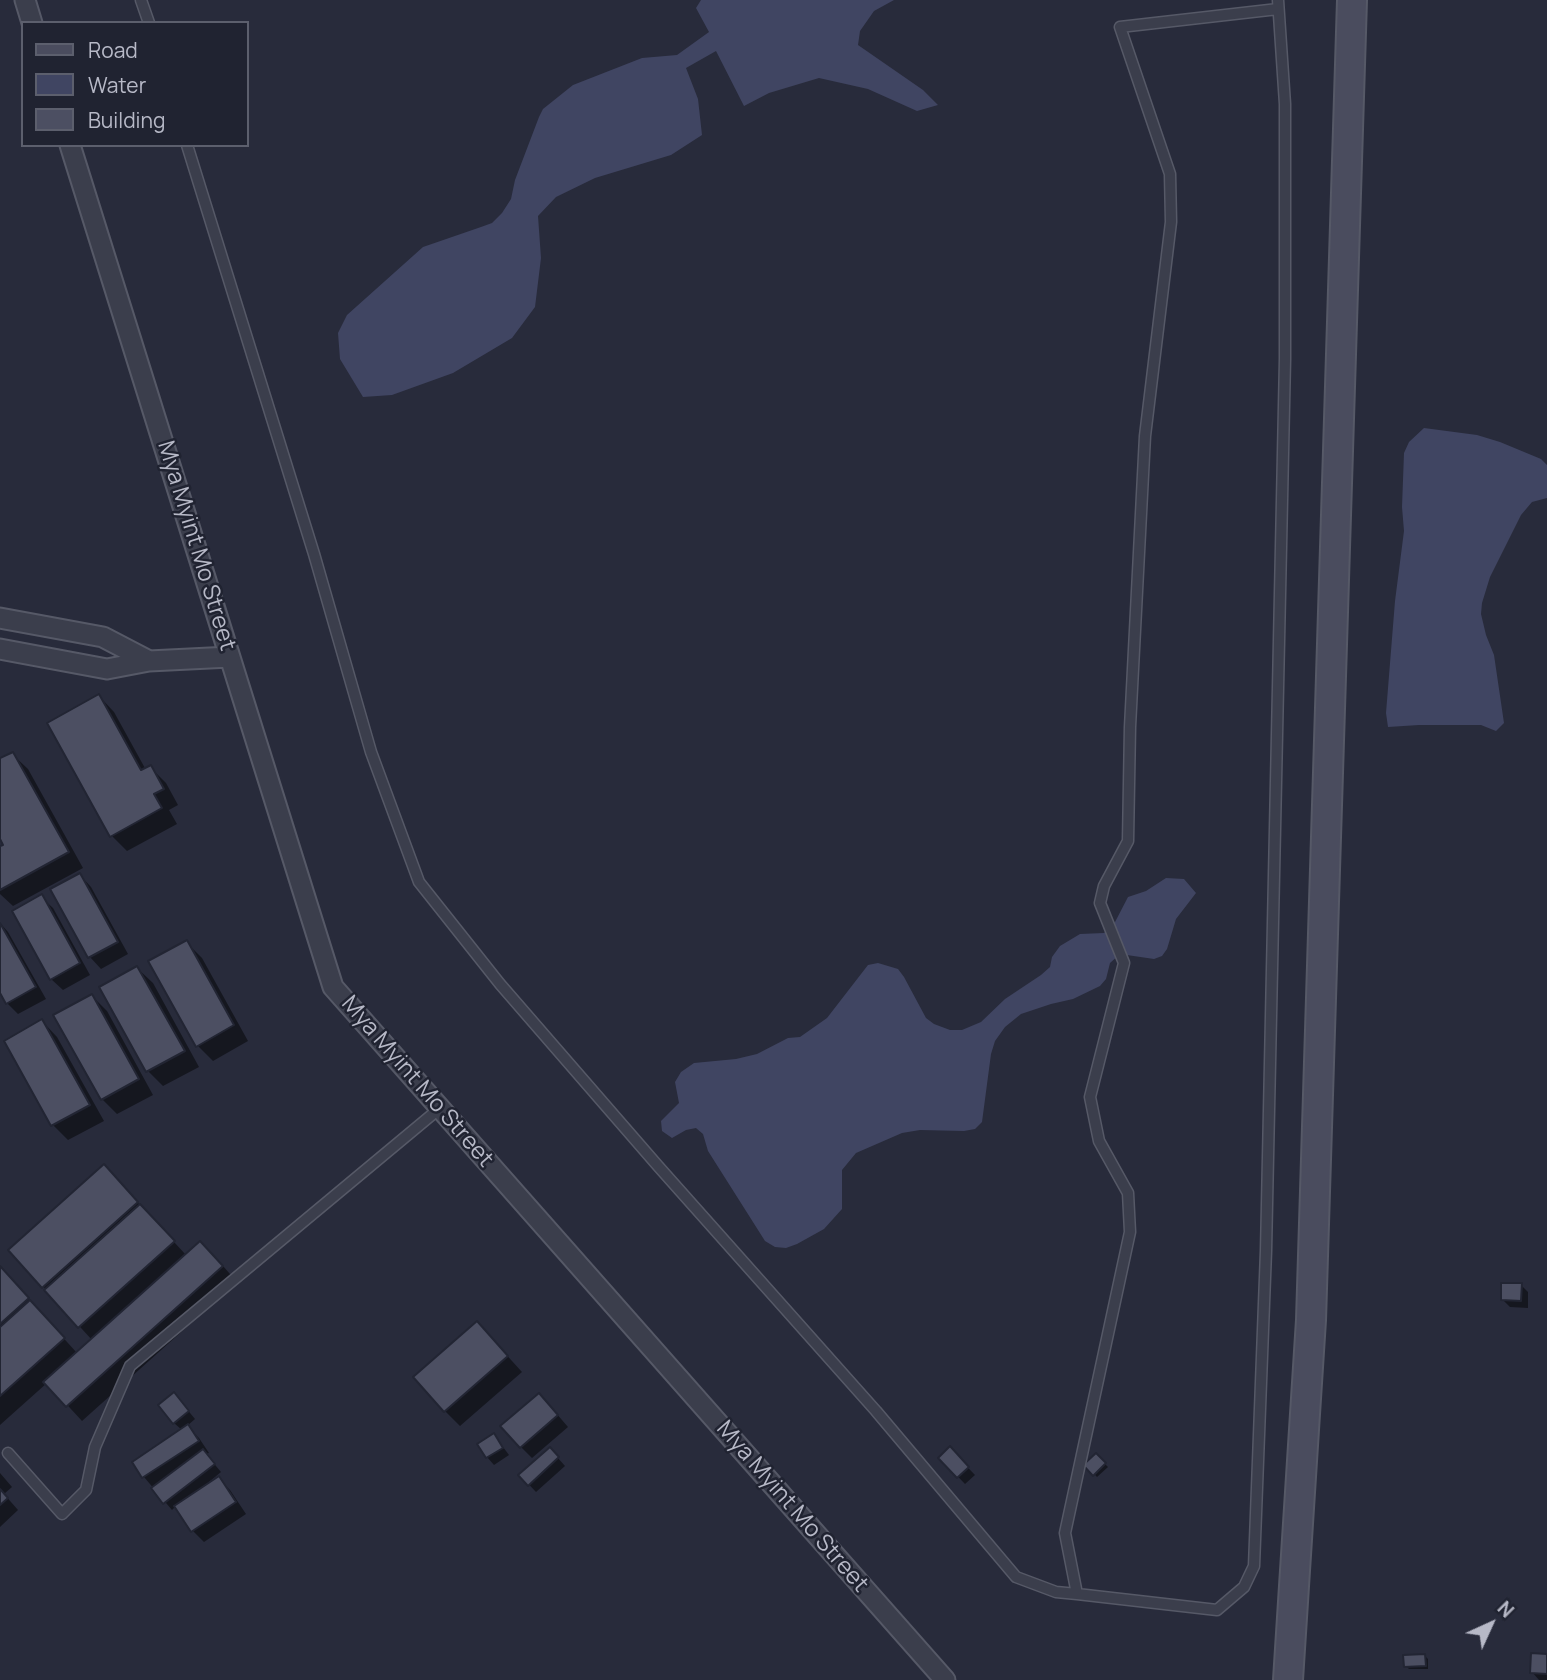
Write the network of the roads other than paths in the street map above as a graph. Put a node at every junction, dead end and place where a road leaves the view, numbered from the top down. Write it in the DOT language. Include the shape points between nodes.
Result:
graph roads {
  1 [pos="25,0"];
  2 [pos="141,0"];
  3 [pos="1352,0"];
  4 [pos="1278,5"];
  5 [pos="31,21"];
  6 [pos="148,21"];
  7 [pos="71,147"];
  8 [pos="188,147"];
  9 [pos="0,618"];
  10 [pos="0,649"];
  11 [pos="230,657"];
  12 [pos="149,661"];
  13 [pos="440,1108"];
  14 [pos="8,1453"];
  15 [pos="1077,1594"];
  16 [pos="945,1680"];
  17 [pos="1288,1680"];
  1 -- 5 [label="street"];
  2 -- 6 [label="lane"];
  3 -- 17 [label="main road" via="1311,1320"];
  4 -- 15 [label="lane" via="1286,104 1285,359 1266,1251 1254,1566 1244,1587 1217,1610"];
  4 -- 15 [label="lane" via="1120,27 1170,174 1171,222 1145,436 1128,841 1100,903 1125,963 1090,1097 1099,1141 1128,1193 1130,1232 1065,1533"];
  7 -- 11 [label="street, Mya Myint Mo Street"];
  8 -- 15 [label="lane" via="371,752 419,882 500,984 1016,1577 1056,1592"];
  9 -- 12 [label="street" via="103,637"];
  10 -- 12 [label="street" via="107,669"];
  11 -- 12 [label="street"];
  11 -- 13 [label="street, Mya Myint Mo Street" via="333,987"];
  13 -- 14 [label="lane" via="130,1366 95,1447 86,1490 62,1514"];
  13 -- 16 [label="street, Mya Myint Mo Street"];
}
